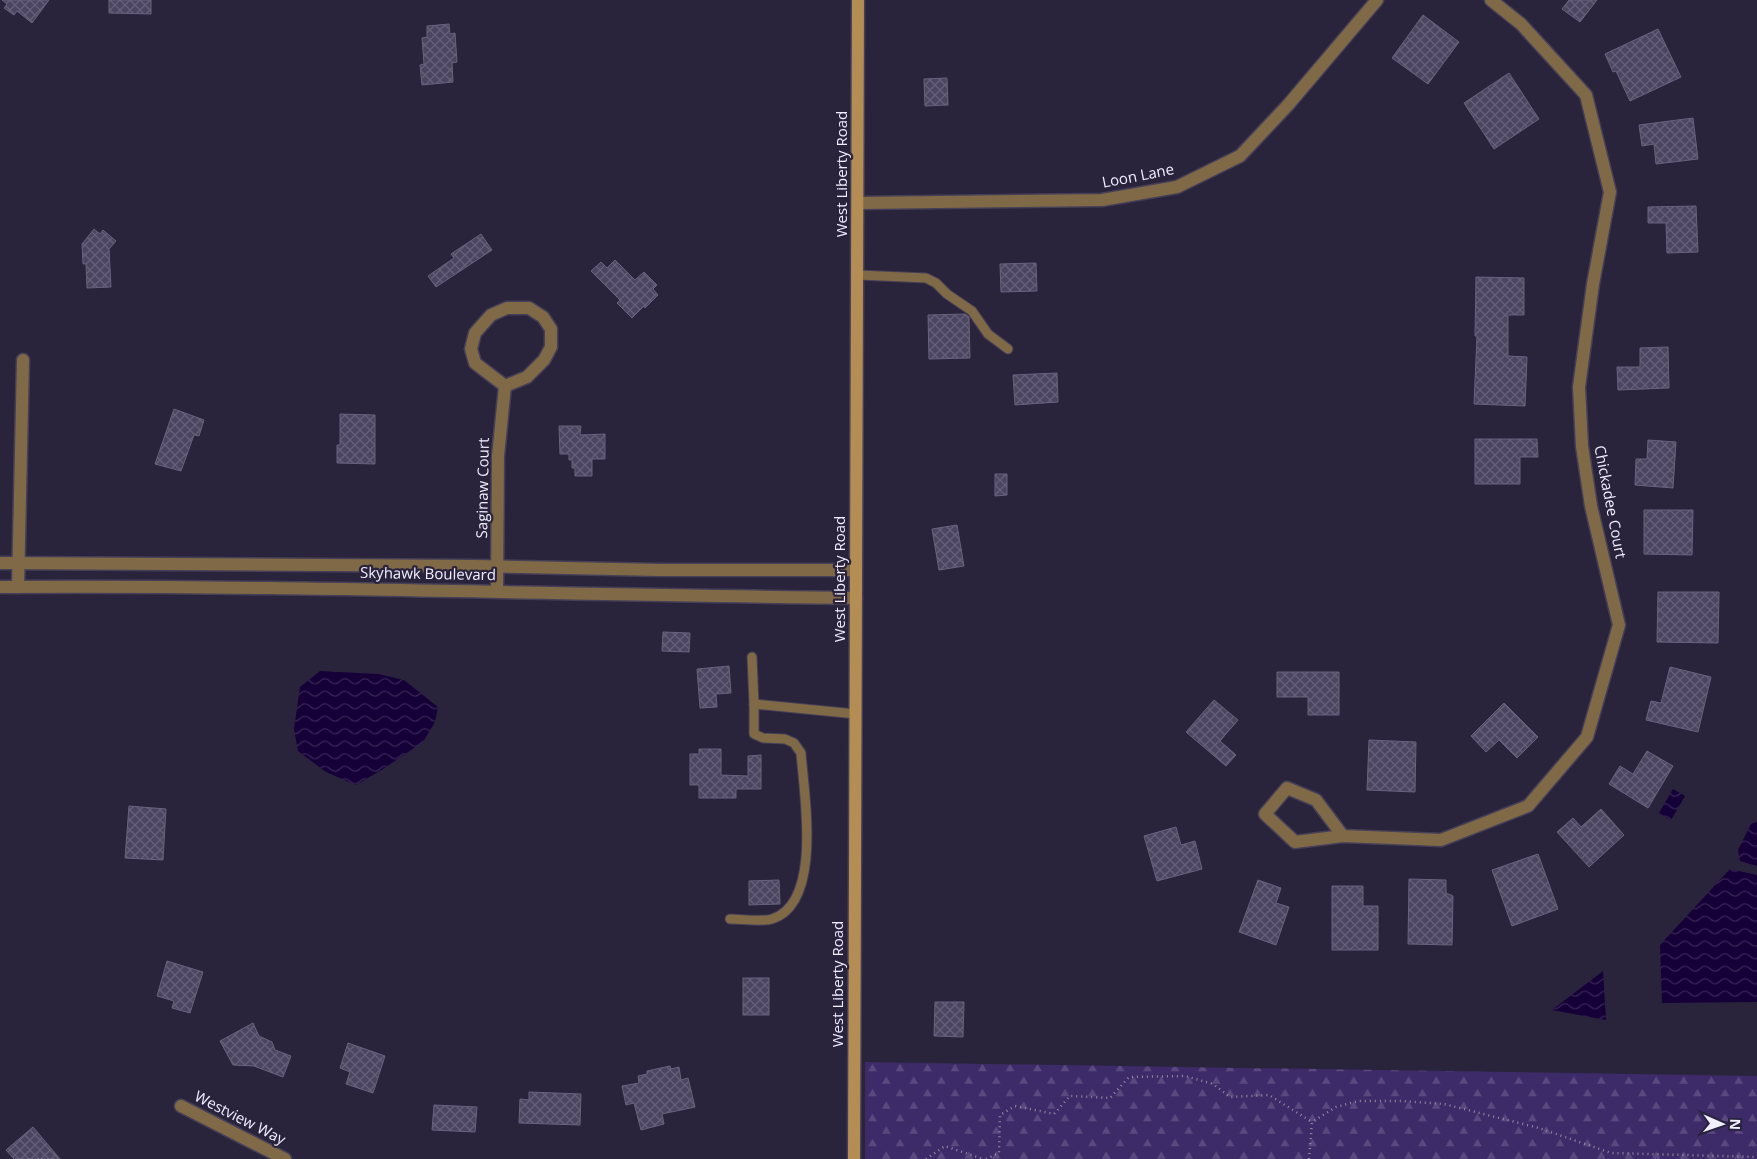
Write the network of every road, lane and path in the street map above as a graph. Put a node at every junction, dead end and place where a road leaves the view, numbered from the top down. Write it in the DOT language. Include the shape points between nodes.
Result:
graph roads {
  1 [pos="858,0"];
  2 [pos="1377,0"];
  3 [pos="1491,0"];
  4 [pos="858,203"];
  5 [pos="858,275"];
  6 [pos="1008,349"];
  7 [pos="23,360"];
  8 [pos="505,386"];
  9 [pos="20,562"];
  10 [pos="0,563"];
  11 [pos="498,566"];
  12 [pos="856,570"];
  13 [pos="0,587"];
  14 [pos="18,587"];
  15 [pos="497,591"];
  16 [pos="856,598"];
  17 [pos="752,657"];
  18 [pos="754,704"];
  19 [pos="856,714"];
  20 [pos="1343,836"];
  21 [pos="730,919"];
  22 [pos="181,1106"];
  23 [pos="1312,1122"];
  24 [pos="1757,1157"];
  25 [pos="285,1159"];
  26 [pos="851,1159"];
  27 [pos="926,1159"];
  28 [pos="985,1159"];
  29 [pos="1309,1159"];
  1 -- 4 [label="main road, West Liberty Road"];
  2 -- 4 [label="street, Loon Lane" via="1240,156 1177,187 1102,200"];
  3 -- 20 [label="street, Chickadee Court" via="1521,24 1586,95 1610,192 1593,284 1580,387 1582,446 1591,506 1619,625 1587,737 1528,806 1441,840"];
  4 -- 5 [label="main road, West Liberty Road"];
  5 -- 6 [label="lane" via="926,278 972,310 988,334"];
  5 -- 12 [label="main road, West Liberty Road"];
  7 -- 9 [label="street"];
  8 -- 8 [label="street" via="527,377 544,360 551,347 551,329 543,317 529,308 507,308 491,315 475,333 471,350 475,363"];
  8 -- 11 [label="street, Saginaw Court" via="498,456"];
  9 -- 10 [label="street, Skyhawk Boulevard"];
  9 -- 11 [label="street, Skyhawk Boulevard"];
  9 -- 14 [label="street"];
  11 -- 12 [label="street, Skyhawk Boulevard"];
  11 -- 15 [label="street, Saginaw Court"];
  12 -- 16 [label="main road, West Liberty Road"];
  13 -- 14 [label="street, Skyhawk Boulevard"];
  14 -- 15 [label="street, Skyhawk Boulevard"];
  15 -- 16 [label="street, Skyhawk Boulevard"];
  16 -- 19 [label="main road, West Liberty Road"];
  17 -- 18 [label="lane"];
  18 -- 19 [label="lane"];
  18 -- 21 [label="lane" via="754,734 790,741 801,753 808,847 803,879 794,903 785,913 771,920"];
  19 -- 26 [label="main road, West Liberty Road"];
  20 -- 20 [label="street, Chickadee Court" via="1316,800 1287,788 1265,814 1295,842"];
  22 -- 25 [label="street, Westview Way"];
  23 -- 24 [label="path" via="1336,1107 1359,1101 1444,1104 1539,1128 1611,1152"];
  23 -- 28 [label="path" via="1269,1095 1230,1097 1213,1084 1185,1076 1129,1077 1110,1098 1070,1096 1054,1114 1015,1106 1000,1115 999,1153"];
  23 -- 29 [label="path"];
  27 -- 28 [label="path" via="945,1146"];
}
